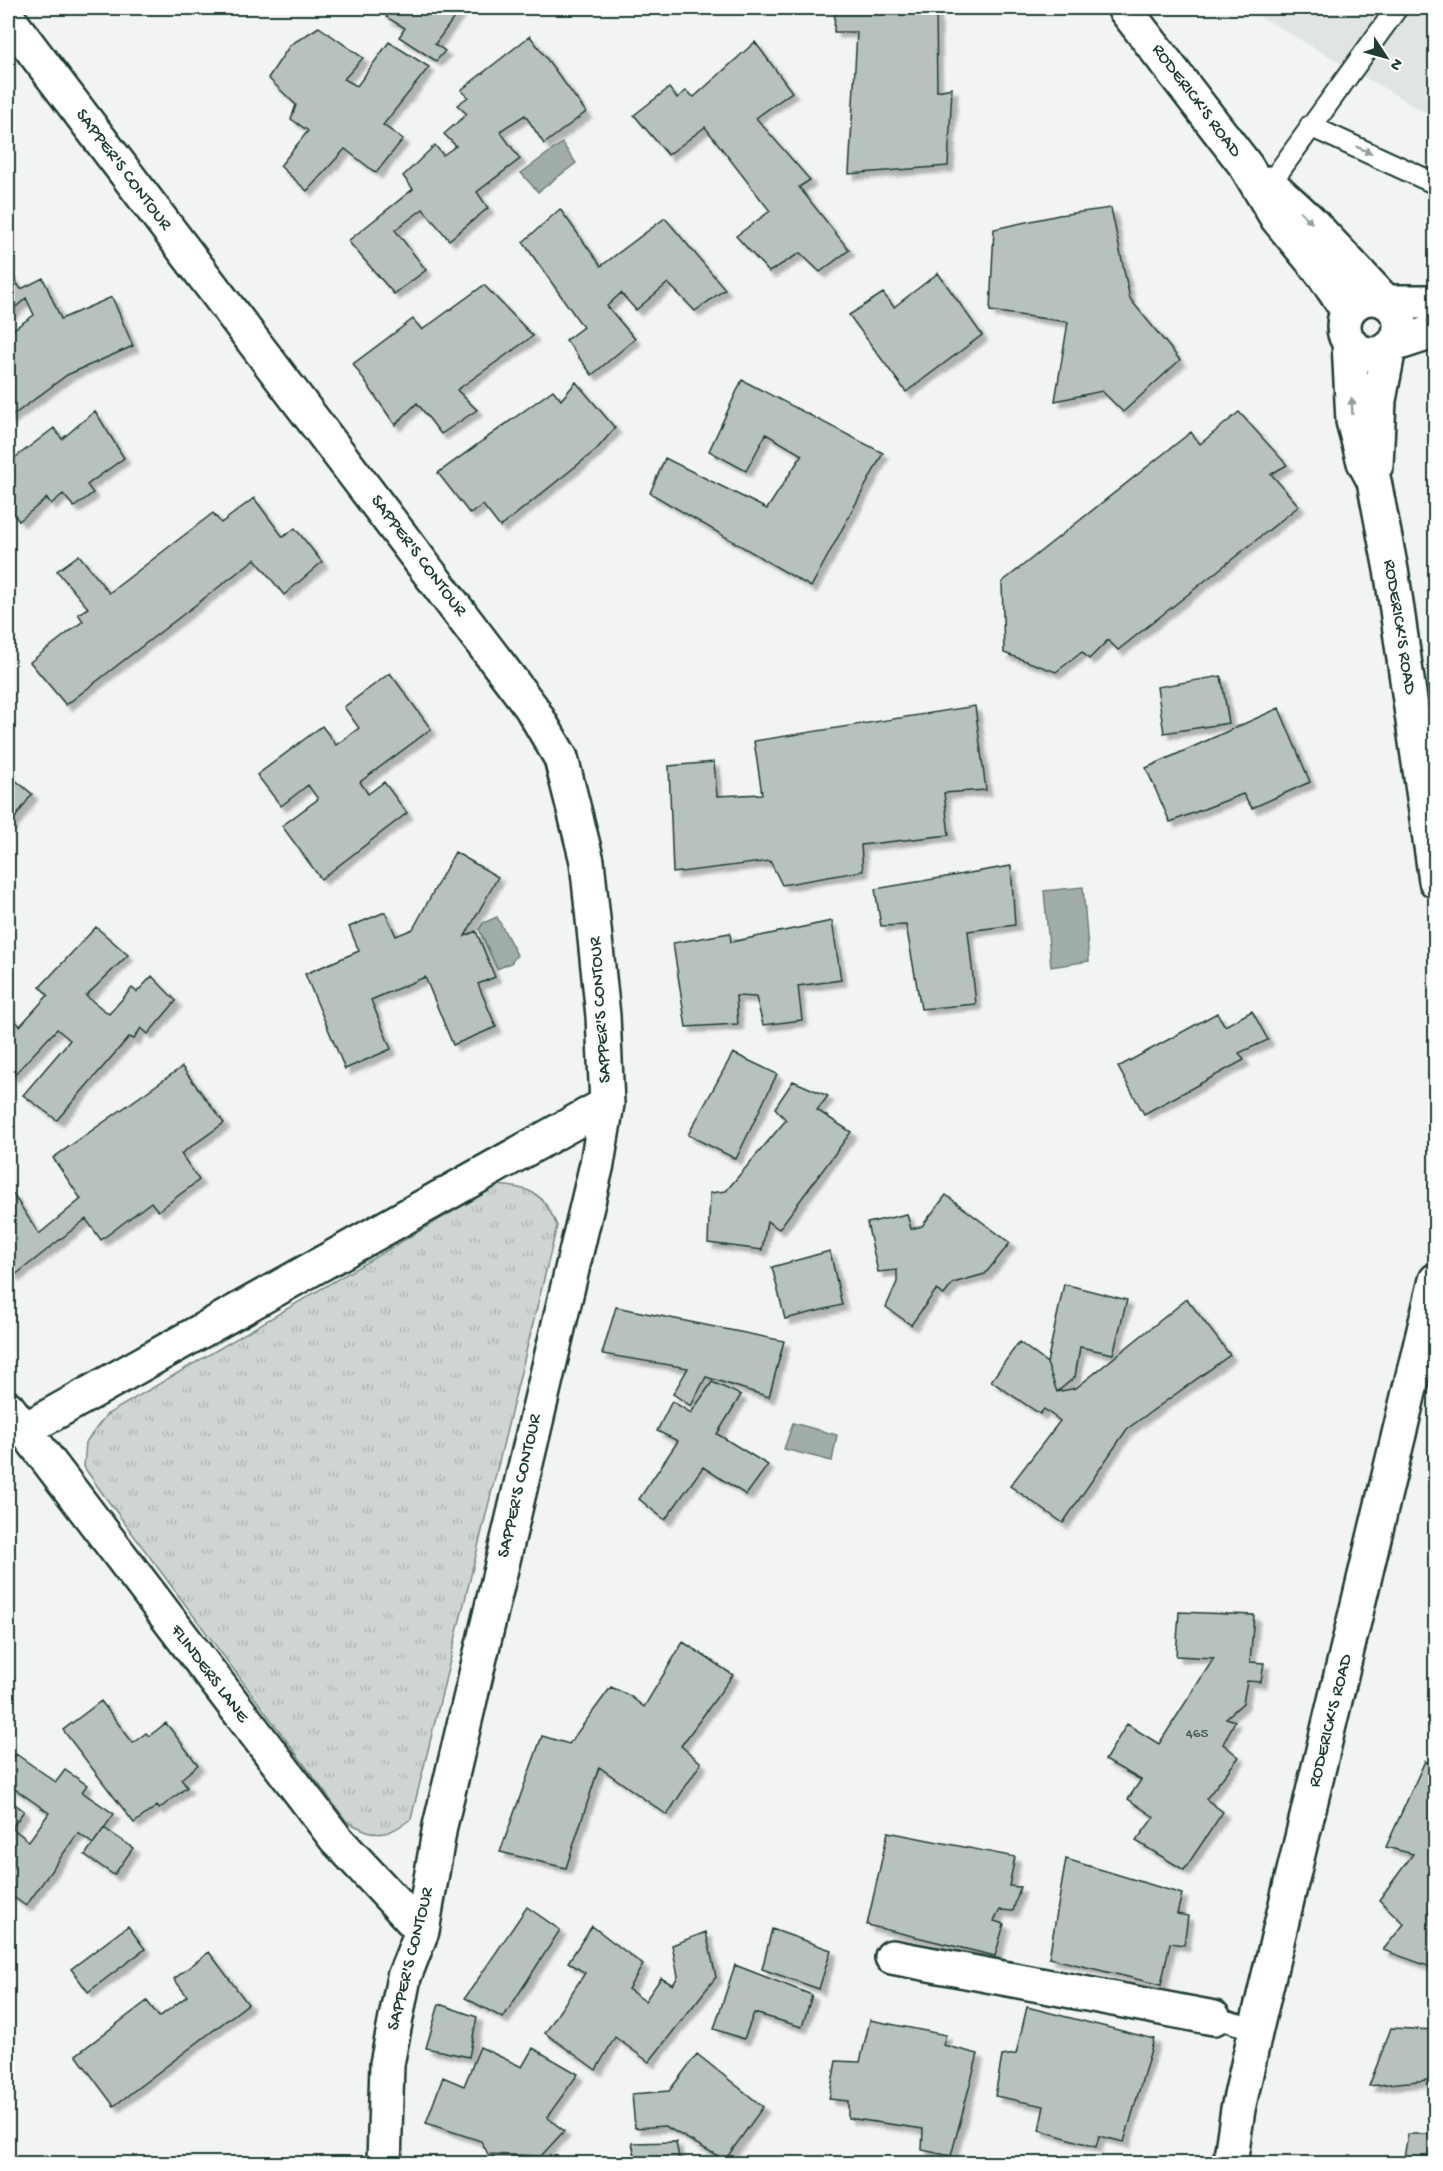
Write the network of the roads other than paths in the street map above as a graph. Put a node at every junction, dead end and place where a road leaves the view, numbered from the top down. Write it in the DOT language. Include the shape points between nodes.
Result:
graph roads {
  1 [pos="1124,8"];
  2 [pos="1397,8"];
  3 [pos="8,18"];
  4 [pos="1310,126"];
  5 [pos="1258,175"];
  6 [pos="1436,184"];
  7 [pos="1385,300"];
  8 [pos="1436,302"];
  9 [pos="1349,326"];
  10 [pos="1436,331"];
  11 [pos="1391,347"];
  12 [pos="1374,481"];
  13 [pos="1436,880"];
  14 [pos="607,1104"];
  15 [pos="1436,1280"];
  16 [pos="1429,1323"];
  17 [pos="16,1419"];
  18 [pos="422,1931"];
  19 [pos="892,1957"];
  20 [pos="1214,2018"];
  21 [pos="1256,2029"];
  22 [pos="384,2163"];
  23 [pos="1230,2163"];
  1 -- 5 [label="street, RODERICK'S ROAD"];
  2 -- 4 [label="lane"];
  3 -- 14 [label="street, SAPPER'S CONTOUR" via="510,676 551,738 568,776 587,861 603,1016"];
  4 -- 5 [label="lane"];
  4 -- 6 [label="lane, one-way"];
  5 -- 7 [label="street, RODERICK'S ROAD, one-way" via="1309,220"];
  5 -- 9 [label="street, RODERICK'S ROAD" via="1277,218 1323,274"];
  7 -- 8 [label="street"];
  7 -- 9 [label="street" via="1366,298 1356,303"];
  7 -- 11 [label="street" via="1400,320 1400,330"];
  9 -- 11 [label="street" via="1367,353"];
  12 -- 9 [label="street, RODERICK'S ROAD, one-way" via="1364,462 1353,421"];
  10 -- 11 [label="street"];
  11 -- 12 [label="street, RODERICK'S ROAD" via="1379,400"];
  12 -- 13 [label="street, RODERICK'S ROAD" via="1408,672"];
  14 -- 17 [label="street"];
  14 -- 18 [label="street, SAPPER'S CONTOUR" via="597,1164 440,1826"];
  15 -- 16 [label="street, RODERICK'S ROAD"];
  16 -- 21 [label="street, RODERICK'S ROAD"];
  17 -- 18 [label="street, FLINDERS LANE" via="336,1839"];
  18 -- 22 [label="street, SAPPER'S CONTOUR" via="404,1977 387,2064"];
  19 -- 20 [label="street"];
  20 -- 21 [label="lane"];
  21 -- 23 [label="street, RODERICK'S ROAD"];
}
